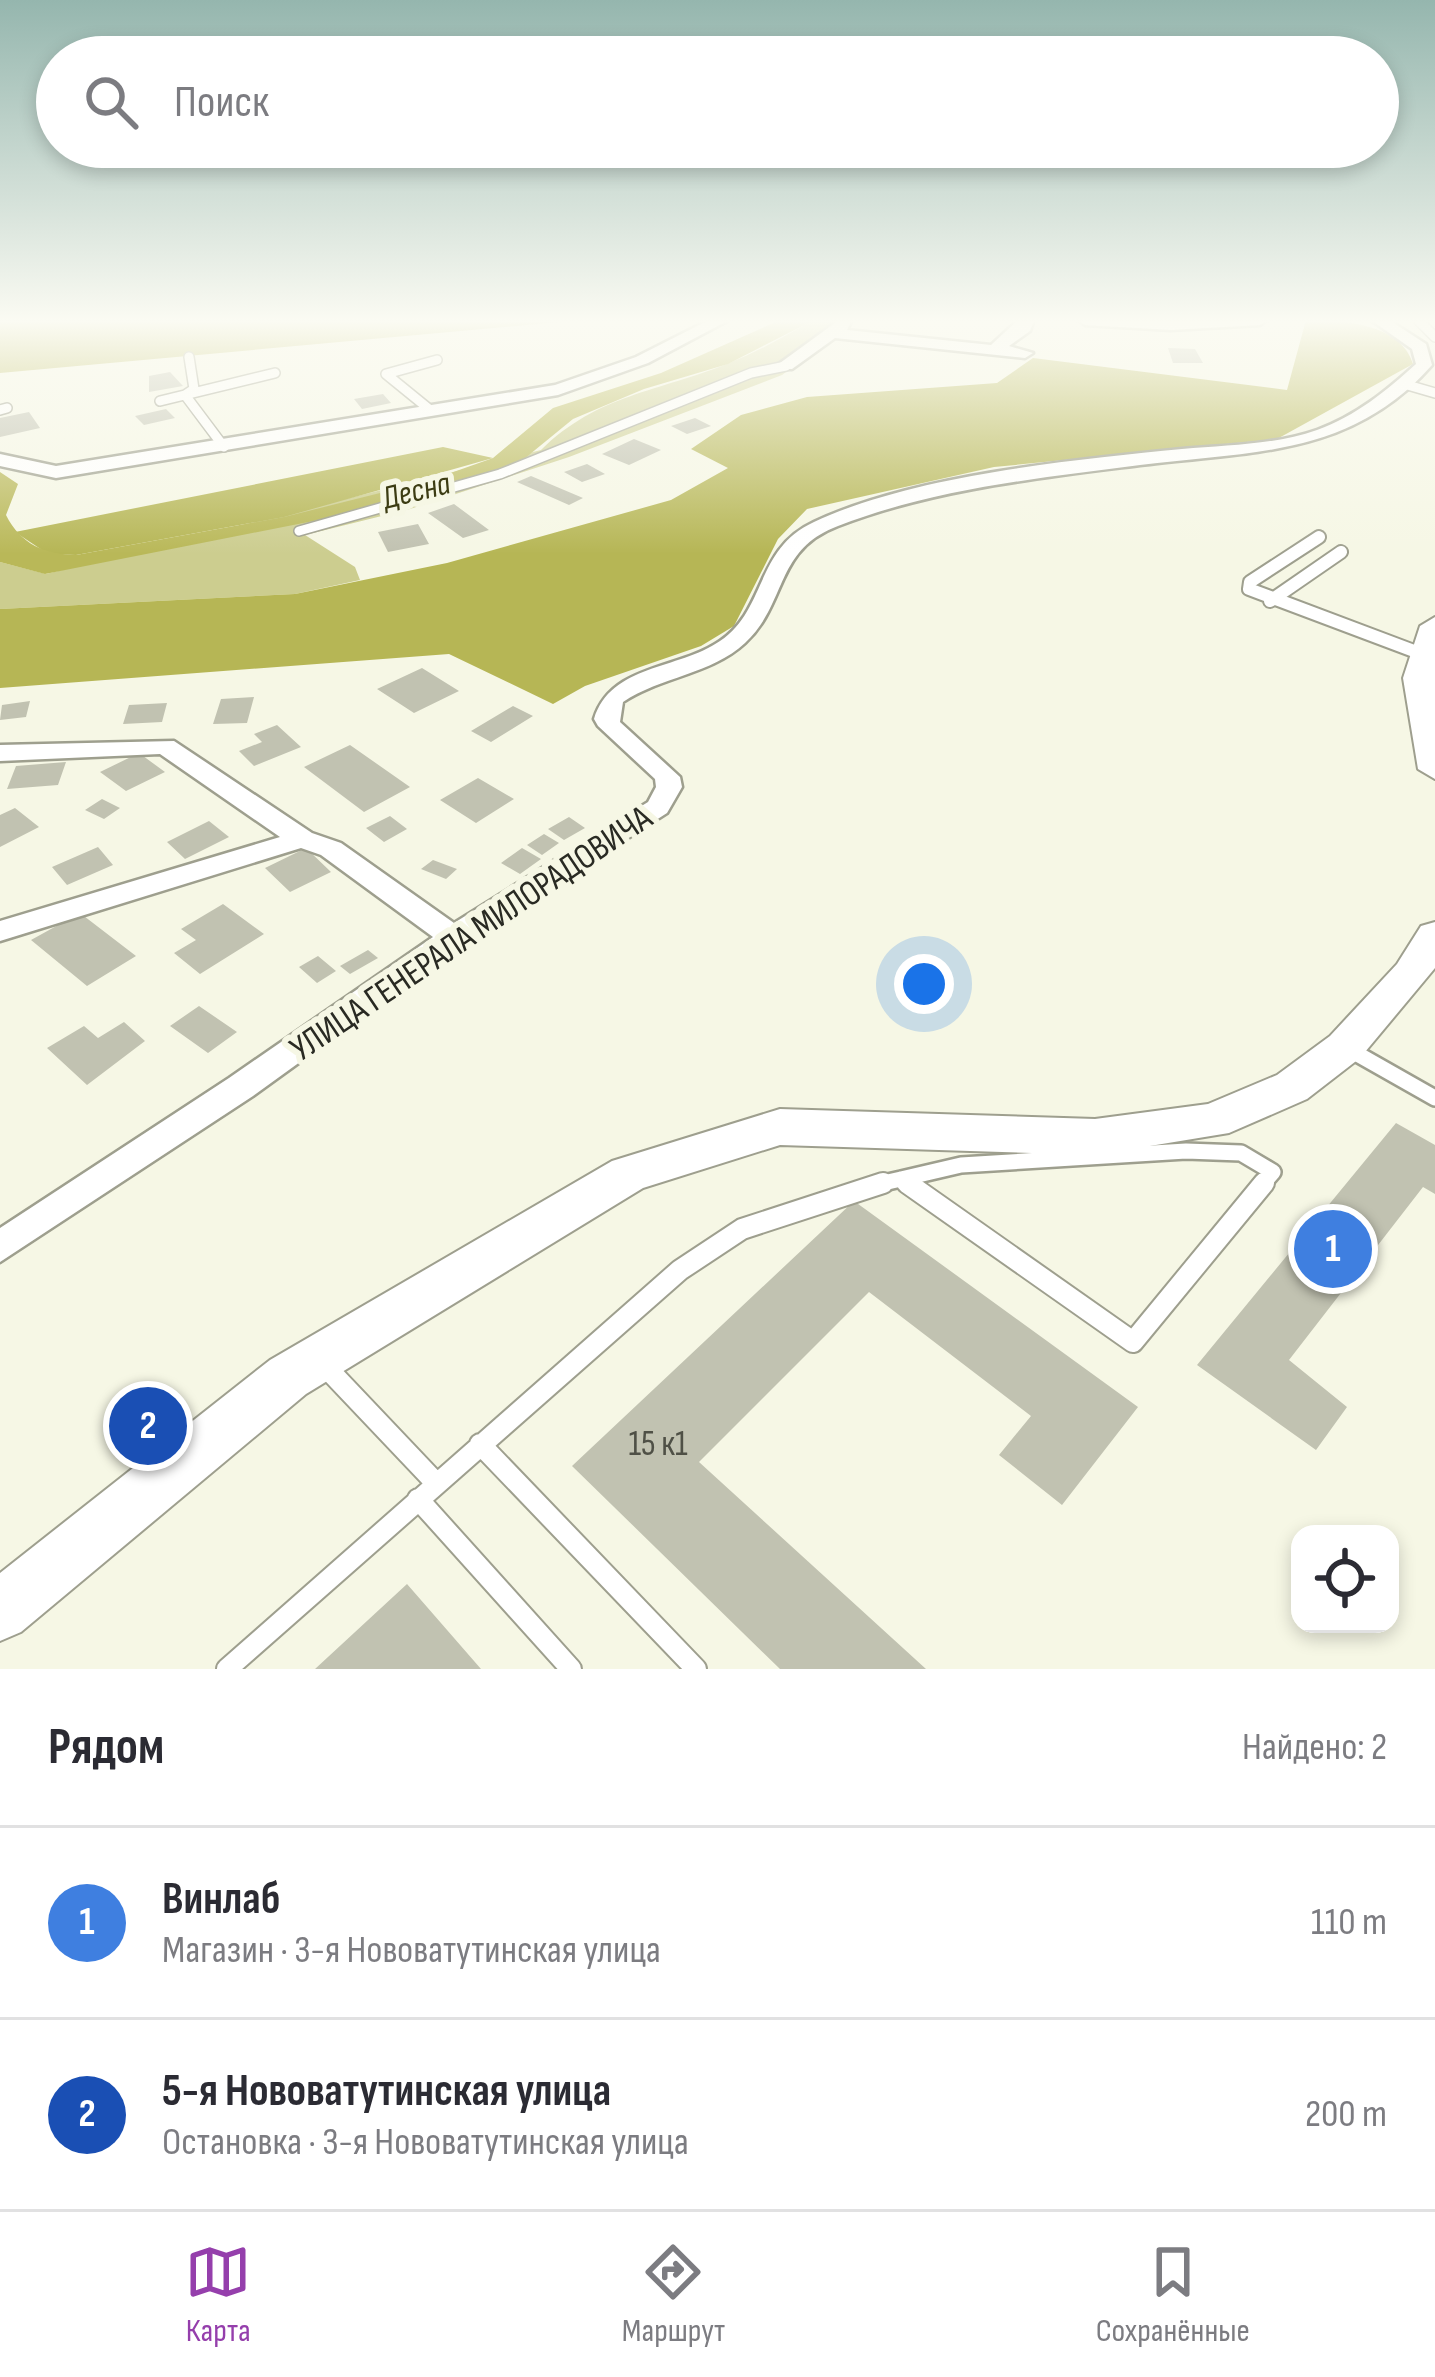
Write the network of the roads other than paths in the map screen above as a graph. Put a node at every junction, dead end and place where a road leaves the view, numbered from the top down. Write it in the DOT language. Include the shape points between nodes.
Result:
graph roads {
  1 [pos="172,398"];
  2 [pos="186,398"];
  3 [pos="415,398"];
  4 [pos="504,398"];
  5 [pos="689,398"];
  6 [pos="1384,398"];
  7 [pos="160,401"];
  8 [pos="429,409"];
  9 [pos="224,447"];
  10 [pos="0,460"];
  11 [pos="299,531"];
  12 [pos="1319,537"];
  13 [pos="1341,552"];
  14 [pos="1270,601"];
  15 [pos="1429,646"];
  16 [pos="0,753"];
  17 [pos="1435,769"];
  18 [pos="302,839"];
  19 [pos="0,932"];
  20 [pos="1435,935"];
  21 [pos="453,937"];
  22 [pos="1346,1047"];
  23 [pos="1435,1098"];
  24 [pos="900,1178"];
  25 [pos="0,1246"];
  26 [pos="317,1358"];
  27 [pos="481,1444"];
  28 [pos="427,1491"];
  29 [pos="0,1611"];
  30 [pos="227,1669"];
  31 [pos="571,1669"];
  32 [pos="697,1669"];
  1 -- 7 [label="lane"];
  2 -- 9 [label="lane"];
  3 -- 8 [label="lane"];
  4 -- 8 [label="street"];
  5 -- 11 [label="lane" via="500,474"];
  6 -- 21 [label="street, УЛИЦА ГЕНЕРАЛА МИЛОРАДОВИЧА" via="1344,425 1286,447 950,487 800,535 777,558 734,641 612,699 610,725 667,777 658,807"];
  8 -- 9 [label="street"];
  9 -- 10 [label="street" via="56,472"];
  12 -- 14 [label="lane" via="1248,586"];
  13 -- 14 [label="lane"];
  14 -- 15 [label="lane"];
  15 -- 17 [label="street" via="1415,674"];
  16 -- 18 [label="street" via="165,746"];
  18 -- 19 [label="street"];
  18 -- 21 [label="street" via="331,849"];
  20 -- 22 [label="street"];
  21 -- 25 [label="street, УЛИЦА ГЕНЕРАЛА МИЛОРАДОВИЧА"];
  22 -- 23 [label="lane"];
  22 -- 26 [label="street" via="1292,1088 1213,1121 1096,1137 780,1127 628,1174"];
  24 -- 24 [label="lane" via="961,1166 1180,1151 1241,1153 1273,1172 1133,1342"];
  24 -- 27 [label="lane" via="742,1229 680,1270"];
  26 -- 28 [label="lane"];
  26 -- 29 [label="street"];
  27 -- 28 [label="lane"];
  27 -- 32 [label="lane"];
  28 -- 30 [label="lane"];
  28 -- 31 [label="lane"];
}
